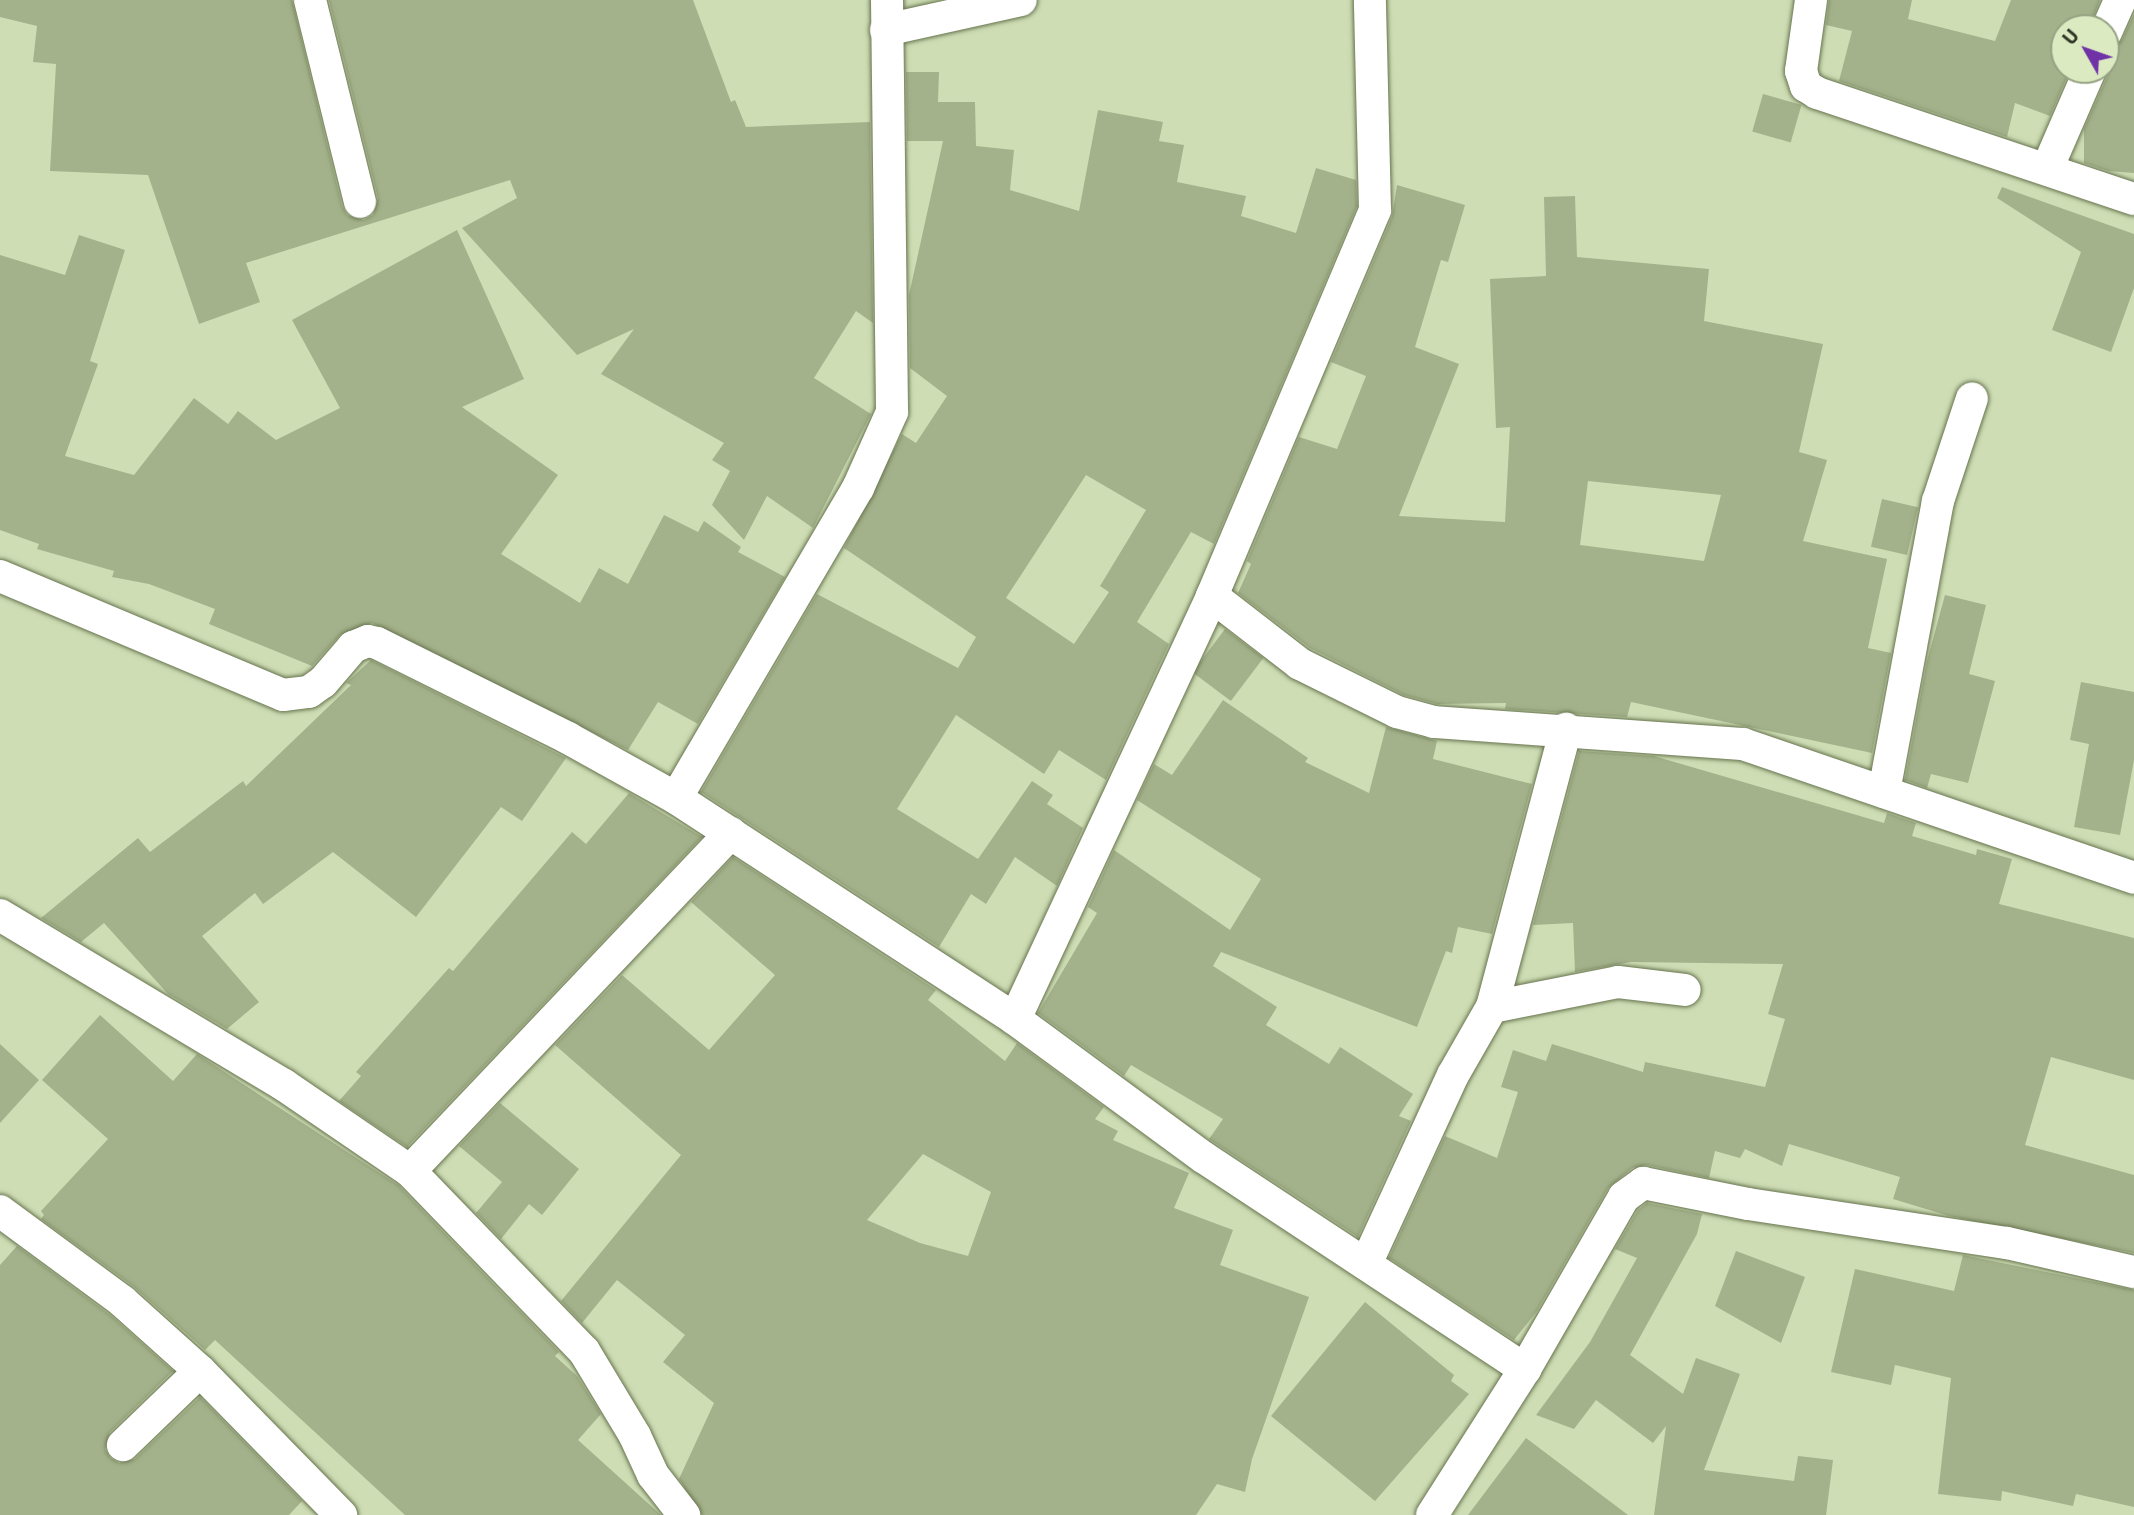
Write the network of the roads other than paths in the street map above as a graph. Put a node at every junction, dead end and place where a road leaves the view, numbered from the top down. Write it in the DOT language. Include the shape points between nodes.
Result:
graph roads {
  1 [pos="310,0"];
  2 [pos="1021,0"];
  3 [pos="1370,0"];
  4 [pos="1811,0"];
  5 [pos="887,15"];
  6 [pos="2084,84"];
  7 [pos="2047,169"];
  8 [pos="2134,199"];
  9 [pos="360,202"];
  10 [pos="1972,398"];
  11 [pos="0,576"];
  12 [pos="1212,596"];
  13 [pos="1566,729"];
  14 [pos="1884,792"];
  15 [pos="676,799"];
  16 [pos="731,833"];
  17 [pos="2134,878"];
  18 [pos="0,915"];
  19 [pos="1685,990"];
  20 [pos="1492,1007"];
  21 [pos="1015,1019"];
  22 [pos="410,1171"];
  23 [pos="3,1220"];
  24 [pos="1366,1264"];
  25 [pos="2134,1272"];
  26 [pos="1525,1368"];
  27 [pos="200,1371"];
  28 [pos="123,1445"];
  29 [pos="341,1515"];
  30 [pos="684,1515"];
  31 [pos="1432,1515"];
  1 -- 9 [label="street"];
  2 -- 5 [label="street"];
  3 -- 12 [label="street" via="1375,209"];
  4 -- 7 [label="street" via="1801,71 1806,86"];
  5 -- 15 [label="street" via="892,412 869,469"];
  6 -- 7 [label="street"];
  7 -- 8 [label="street"];
  10 -- 14 [label="street" via="1938,501"];
  11 -- 15 [label="street" via="282,695 309,692 353,647 360,642 377,643 568,738"];
  12 -- 13 [label="street" via="1300,664 1397,712 1434,722"];
  12 -- 21 [label="street"];
  13 -- 14 [label="street" via="1743,744"];
  13 -- 20 [label="street"];
  14 -- 17 [label="street"];
  15 -- 16 [label="street"];
  16 -- 21 [label="street"];
  16 -- 22 [label="street"];
  18 -- 22 [label="street" via="284,1085"];
  19 -- 20 [label="street" via="1618,982"];
  20 -- 24 [label="street" via="1453,1074"];
  21 -- 24 [label="street" via="1203,1157"];
  22 -- 30 [label="street" via="584,1352 653,1475"];
  23 -- 27 [label="street" via="122,1301"];
  24 -- 26 [label="street"];
  25 -- 26 [label="street" via="2007,1243 1748,1204 1643,1183 1624,1197"];
  26 -- 31 [label="street"];
  27 -- 28 [label="street"];
  27 -- 29 [label="street"];
}
